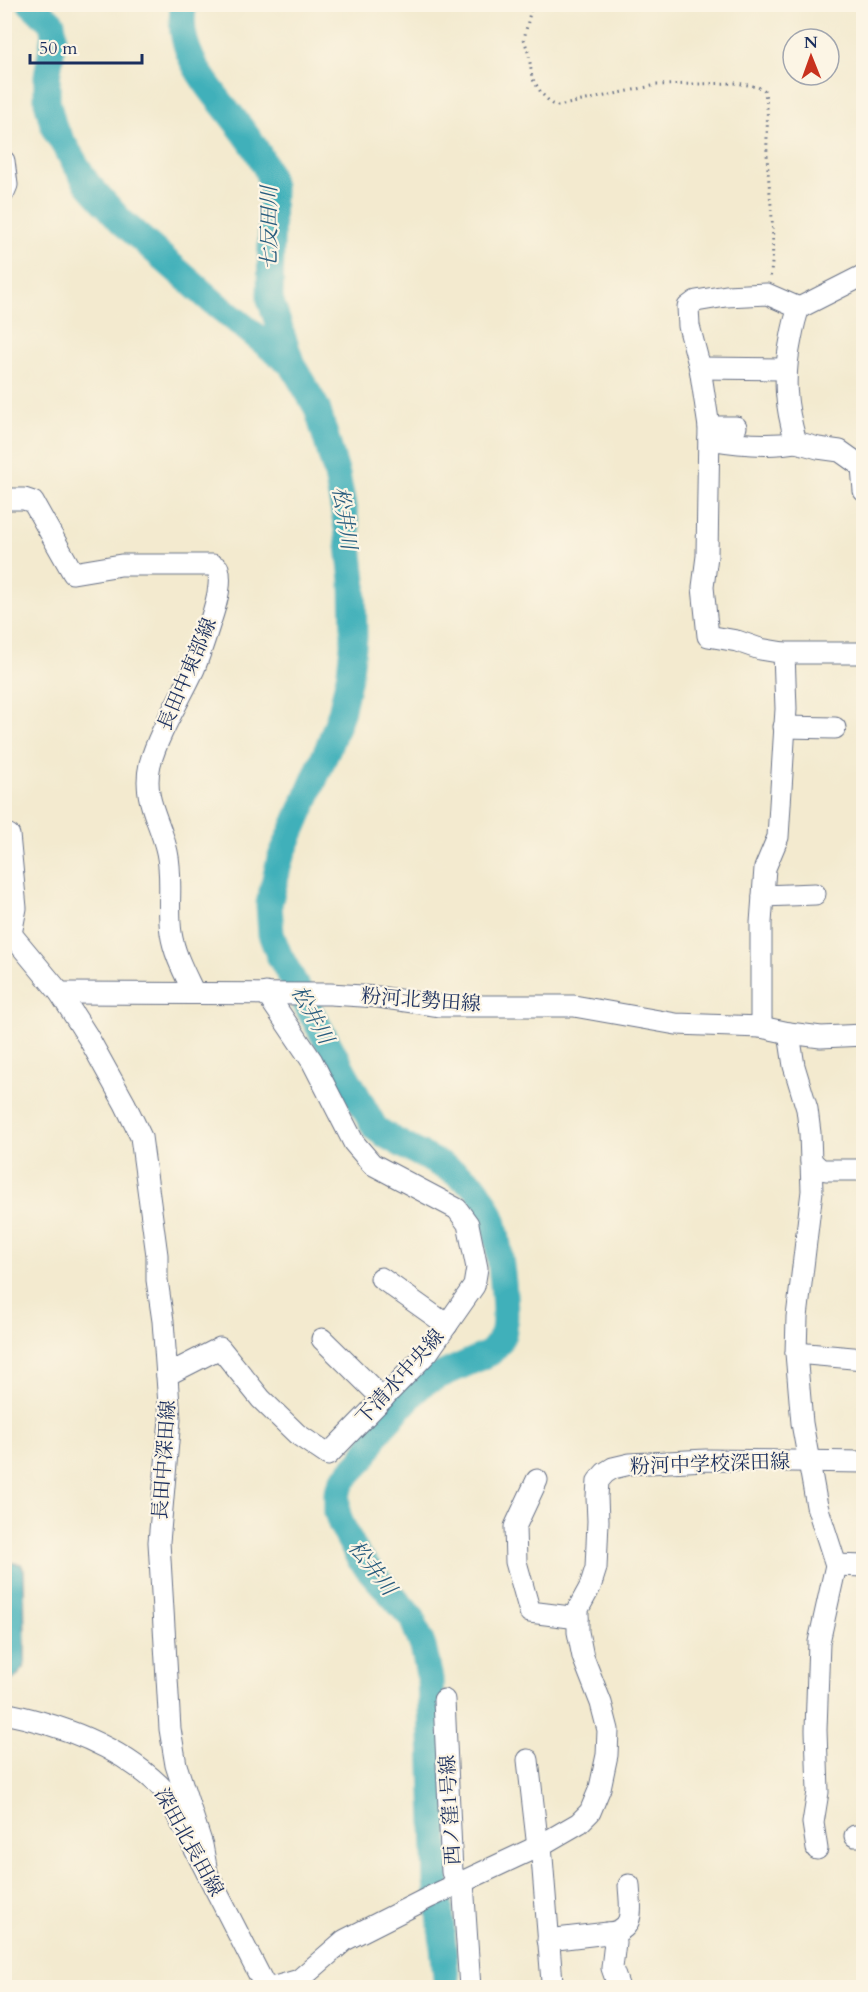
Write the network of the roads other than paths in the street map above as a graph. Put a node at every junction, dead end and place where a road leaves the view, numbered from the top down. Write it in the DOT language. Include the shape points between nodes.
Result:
graph roads {
  1 [pos="4,161"];
  2 [pos="4,192"];
  3 [pos="861,282"];
  4 [pos="799,308"];
  5 [pos="700,368"];
  6 [pos="785,369"];
  7 [pos="736,427"];
  8 [pos="709,433"];
  9 [pos="796,441"];
  10 [pos="863,468"];
  11 [pos="864,491"];
  12 [pos="4,499"];
  13 [pos="784,653"];
  14 [pos="864,653"];
  15 [pos="784,727"];
  16 [pos="835,728"];
  17 [pos="9,835"];
  18 [pos="815,894"];
  19 [pos="763,896"];
  20 [pos="8,932"];
  21 [pos="60,993"];
  22 [pos="194,993"];
  23 [pos="271,993"];
  24 [pos="761,1028"];
  25 [pos="789,1034"];
  26 [pos="864,1035"];
  27 [pos="811,1161"];
  28 [pos="864,1170"];
  29 [pos="381,1278"];
  30 [pos="447,1325"];
  31 [pos="322,1339"];
  32 [pos="796,1353"];
  33 [pos="864,1359"];
  34 [pos="167,1375"];
  35 [pos="383,1399"];
  36 [pos="810,1461"];
  37 [pos="864,1462"];
  38 [pos="537,1479"];
  39 [pos="836,1565"];
  40 [pos="864,1566"];
  41 [pos="578,1618"];
  42 [pos="444,1700"];
  43 [pos="4,1713"];
  44 [pos="528,1760"];
  45 [pos="541,1845"];
  46 [pos="817,1849"];
  47 [pos="207,1872"];
  48 [pos="456,1885"];
  49 [pos="629,1885"];
  50 [pos="608,1933"];
  51 [pos="548,1940"];
  52 [pos="266,1988"];
  53 [pos="272,1988"];
  54 [pos="470,1988"];
  55 [pos="554,1988"];
  56 [pos="619,1988"];
  1 -- 2 [label="street"];
  3 -- 4 [label="street"];
  4 -- 5 [label="street" via="767,294 696,301 688,308 688,326"];
  4 -- 6 [label="street"];
  5 -- 6 [label="street"];
  5 -- 8 [label="street"];
  6 -- 9 [label="street"];
  7 -- 8 [label="street"];
  8 -- 9 [label="street" via="733,443 776,445"];
  8 -- 13 [label="street" via="703,587 708,636"];
  9 -- 10 [label="street" via="840,451"];
  10 -- 11 [label="street"];
  12 -- 22 [label="street, 長田中東部線" via="33,502 73,573 121,565 218,568 216,602 207,634 159,740 147,781 168,853 173,946"];
  13 -- 14 [label="street"];
  13 -- 15 [label="street"];
  15 -- 16 [label="street"];
  15 -- 19 [label="street" via="778,837 765,868"];
  17 -- 20 [label="street" via="16,908"];
  18 -- 19 [label="street"];
  19 -- 24 [label="street"];
  20 -- 21 [label="street"];
  21 -- 22 [label="street, 粉河北勢田線"];
  21 -- 34 [label="street, 長田中深田線" via="141,1137 157,1255"];
  22 -- 23 [label="street, 粉河北勢田線"];
  23 -- 24 [label="street, 粉河北勢田線" via="378,997 441,1006 574,1006 676,1024"];
  23 -- 30 [label="street, 下清水中央線" via="354,1143 372,1164 457,1209 468,1224 477,1268 474,1286"];
  24 -- 25 [label="street, 粉河北勢田線"];
  25 -- 26 [label="street, 粉河北勢田線"];
  25 -- 27 [label="street" via="807,1109"];
  27 -- 28 [label="street" via="820,1169"];
  27 -- 32 [label="street" via="812,1191"];
  29 -- 30 [label="street"];
  30 -- 35 [label="street, 下清水中央線" via="428,1352"];
  31 -- 35 [label="street"];
  32 -- 33 [label="street"];
  32 -- 36 [label="street" via="802,1423"];
  34 -- 35 [label="street, 下清水中央線" via="220,1348 261,1399 297,1434 328,1455"];
  34 -- 47 [label="street, 長田中深田線" via="170,1419 159,1542 170,1729 176,1765"];
  36 -- 37 [label="street, 粉河中学校深田線"];
  36 -- 39 [label="street" via="818,1506"];
  36 -- 41 [label="street, 粉河中学校深田線" via="630,1464 605,1473 598,1481 596,1568 578,1609"];
  38 -- 41 [label="street" via="515,1527 516,1562 530,1612"];
  39 -- 40 [label="street"];
  39 -- 46 [label="street" via="819,1642 818,1792 813,1823"];
  41 -- 45 [label="street, 粉河中学校深田線" via="583,1657 608,1730 607,1755 590,1812"];
  42 -- 48 [label="street, 西ノ窪1号線" via="452,1872"];
  43 -- 47 [label="street, 深田北長田線" via="73,1731 150,1776 165,1791"];
  44 -- 45 [label="street" via="537,1839"];
  45 -- 48 [label="street, 粉河中学校深田線"];
  45 -- 51 [label="street"];
  47 -- 52 [label="street, 深田北長田線"];
  48 -- 53 [label="street, 粉河中学校深田線" via="345,1941 299,1980"];
  48 -- 54 [label="street, 西ノ窪1号線"];
  49 -- 50 [label="street" via="630,1918 617,1932"];
  50 -- 51 [label="street"];
  50 -- 56 [label="street" via="615,1942 612,1968"];
  51 -- 55 [label="street"];
}
